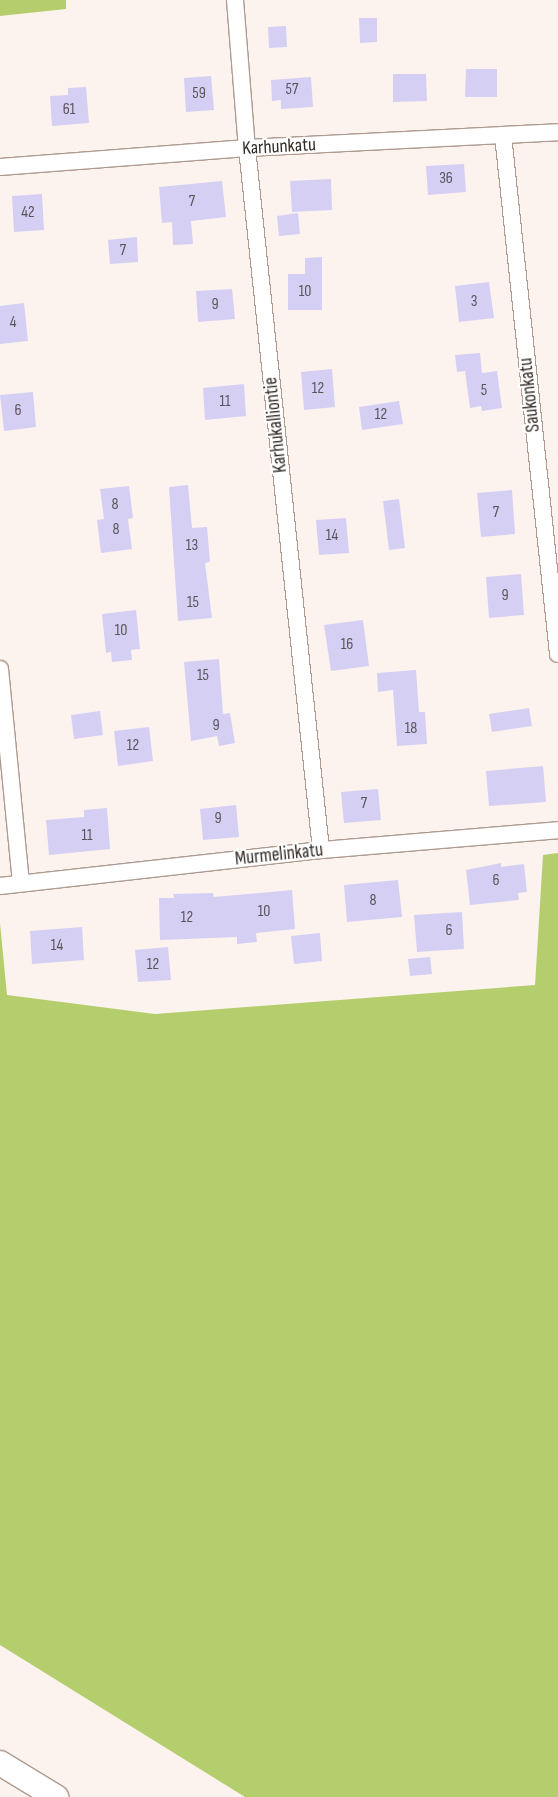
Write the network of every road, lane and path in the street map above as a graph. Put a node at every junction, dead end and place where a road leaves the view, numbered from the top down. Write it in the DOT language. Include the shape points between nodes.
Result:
graph roads {
  1 [pos="235,0"];
  2 [pos="558,132"];
  3 [pos="503,135"];
  4 [pos="247,148"];
  5 [pos="0,167"];
  6 [pos="558,654"];
  7 [pos="0,669"];
  8 [pos="558,830"];
  9 [pos="321,850"];
  10 [pos="21,883"];
  11 [pos="0,886"];
  12 [pos="0,1763"];
  13 [pos="43,1794"];
  1 -- 4 [label="street, Karhukalliontie"];
  2 -- 3 [label="street, Karhunkatu"];
  3 -- 4 [label="street, Karhunkatu"];
  3 -- 6 [label="street, Saukonkatu"];
  4 -- 5 [label="street, Karhunkatu"];
  4 -- 9 [label="street, Karhukalliontie"];
  7 -- 10 [label="street"];
  8 -- 9 [label="street, Murmelinkatu"];
  9 -- 10 [label="street, Murmelinkatu"];
  10 -- 11 [label="street, Murmelinkatu"];
  12 -- 13 [label="street"];
}
